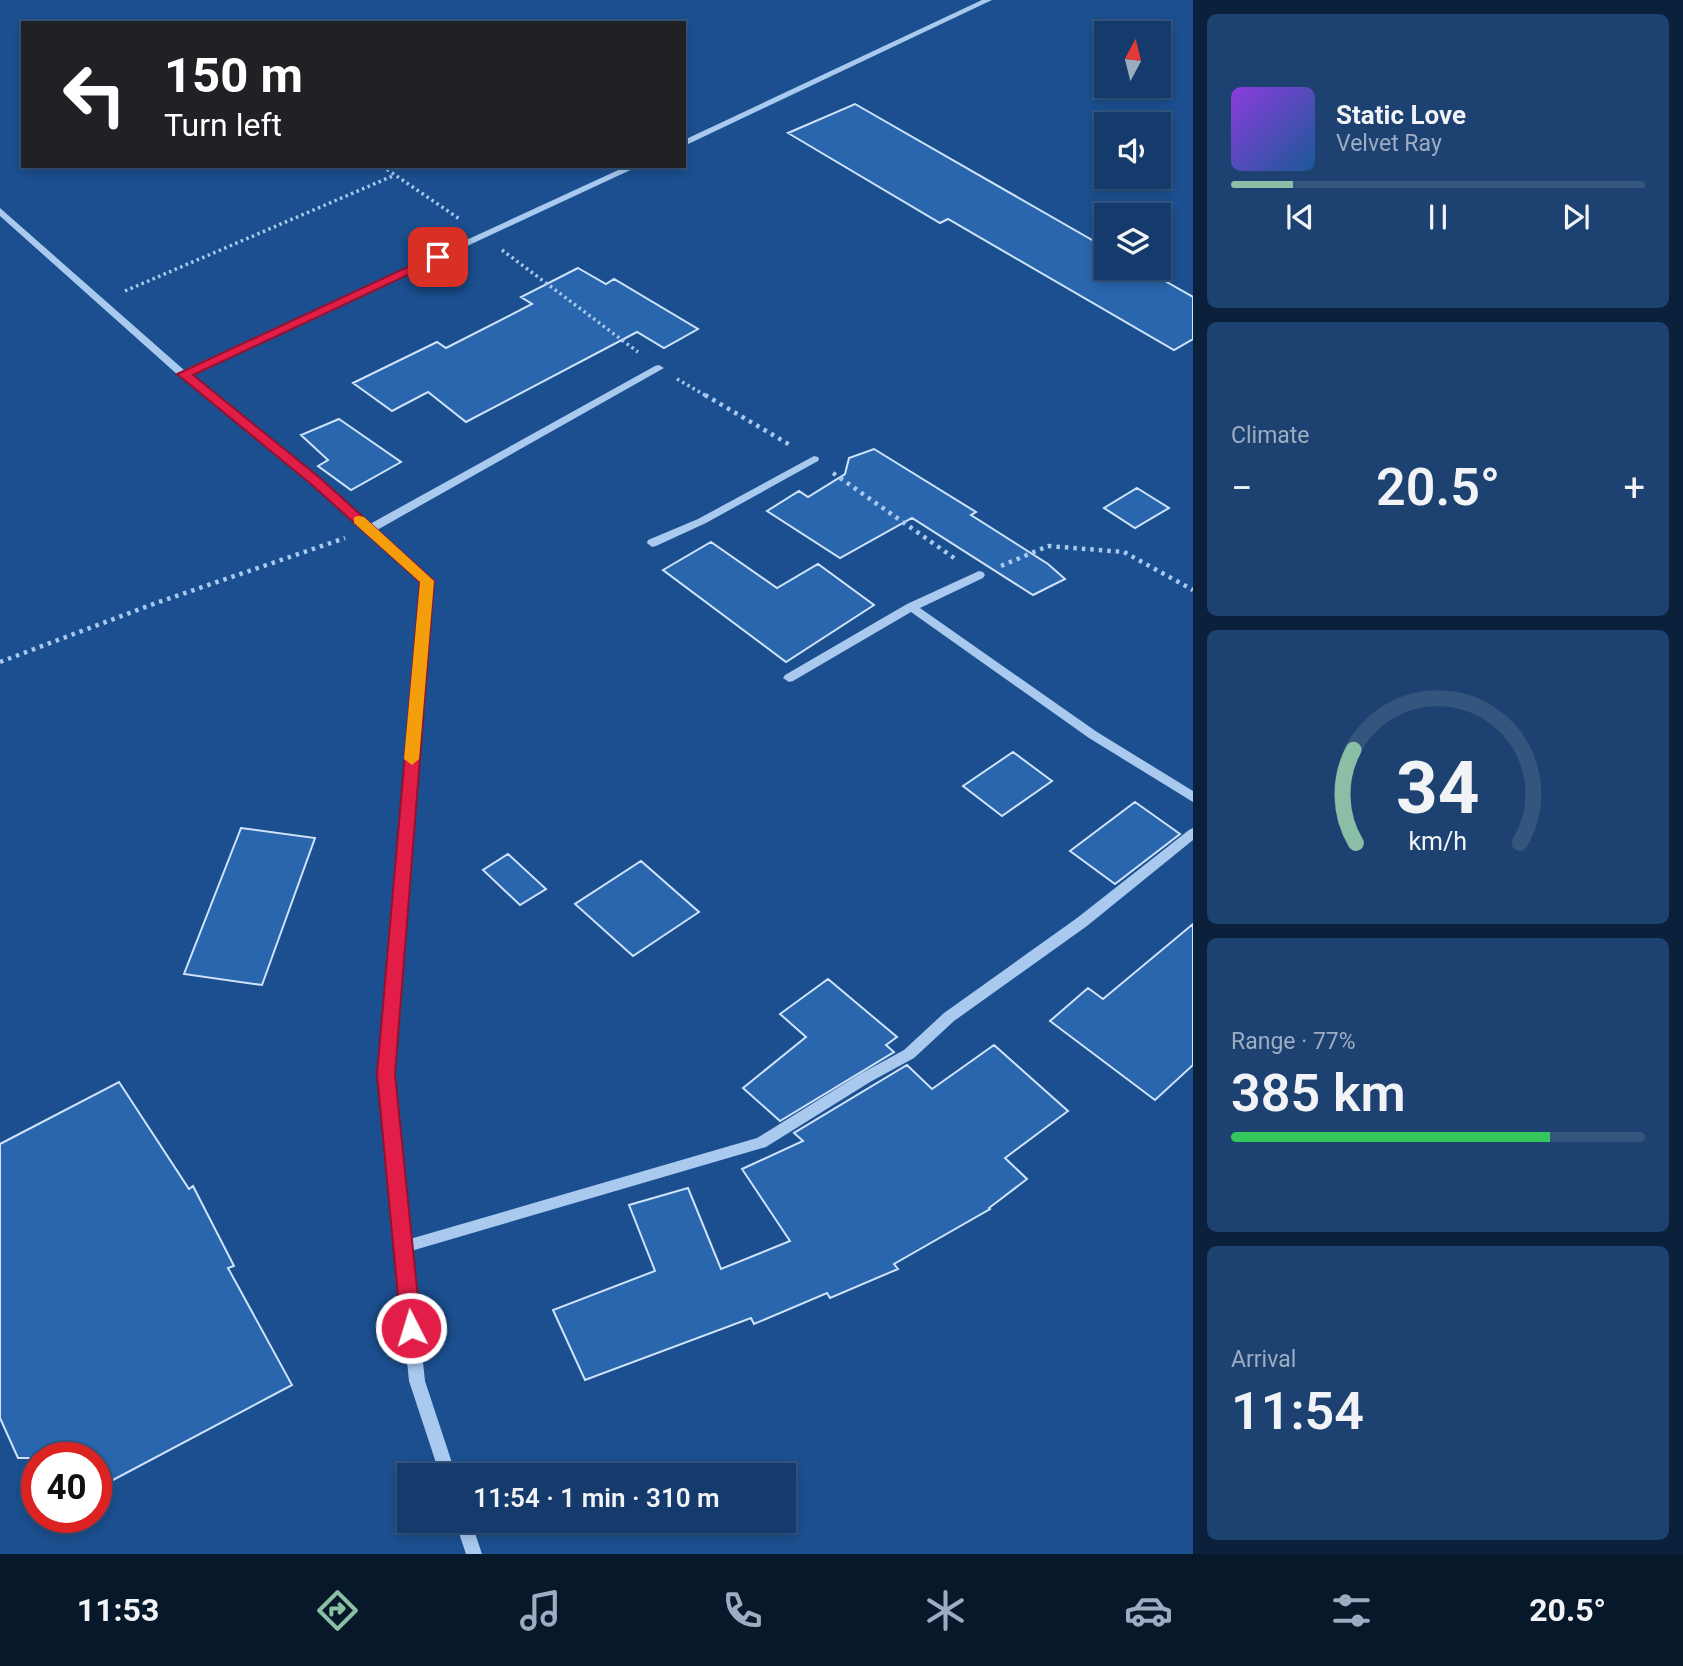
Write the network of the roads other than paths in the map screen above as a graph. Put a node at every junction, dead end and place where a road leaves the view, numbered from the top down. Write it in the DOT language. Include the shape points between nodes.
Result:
graph roads {
  1 [pos="988,0"];
  2 [pos="686,142"];
  3 [pos="631,168"];
  4 [pos="0,211"];
  5 [pos="659,368"];
  6 [pos="184,374"];
  7 [pos="814,459"];
  8 [pos="370,529"];
  9 [pos="652,543"];
  10 [pos="979,575"];
  11 [pos="911,607"];
  12 [pos="789,678"];
  13 [pos="1193,797"];
  14 [pos="1193,833"];
  15 [pos="404,1247"];
  16 [pos="444,1463"];
  17 [pos="467,1533"];
  18 [pos="474,1554"];
  1 -- 2 [label="street"];
  3 -- 6 [label="street"];
  4 -- 6 [label="street"];
  5 -- 8 [label="street"];
  6 -- 8 [label="street"];
  7 -- 9 [label="street" via="702,522"];
  8 -- 15 [label="street" via="427,581 386,1074"];
  10 -- 11 [label="street"];
  11 -- 12 [label="street"];
  11 -- 13 [label="street" via="1093,735"];
  14 -- 15 [label="street" via="1082,922 949,1017 909,1054 761,1143"];
  15 -- 16 [label="street" via="416,1381"];
  17 -- 18 [label="street"];
}
